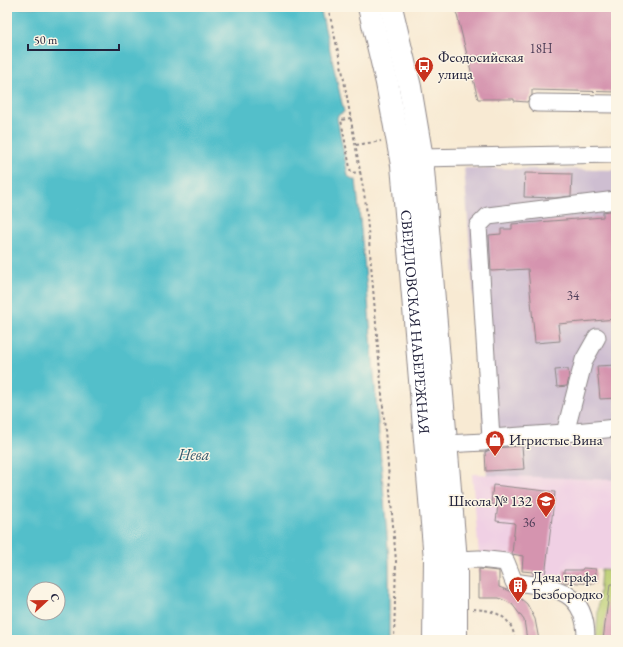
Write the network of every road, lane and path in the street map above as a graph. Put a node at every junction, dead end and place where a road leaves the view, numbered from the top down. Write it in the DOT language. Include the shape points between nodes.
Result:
graph roads {
  1 [pos="328,7"];
  2 [pos="369,7"];
  3 [pos="391,7"];
  4 [pos="537,103"];
  5 [pos="616,104"];
  6 [pos="351,118"];
  7 [pos="384,141"];
  8 [pos="356,145"];
  9 [pos="616,154"];
  10 [pos="422,158"];
  11 [pos="361,172"];
  12 [pos="616,200"];
  13 [pos="597,337"];
  14 [pos="616,428"];
  15 [pos="565,433"];
  16 [pos="491,438"];
  17 [pos="446,444"];
  18 [pos="456,560"];
  19 [pos="473,609"];
  20 [pos="394,640"];
  21 [pos="434,640"];
  22 [pos="456,640"];
  23 [pos="515,640"];
  24 [pos="586,640"];
  1 -- 6 [label="path"];
  2 -- 21 [label="main road, СВЕРДЛОВСКАЯ НАБЕРЕЖНАЯ" via="389,89 402,165 435,560"];
  3 -- 10 [label="main road, СВЕРДЛОВСКАЯ НАБЕРЕЖНАЯ" via="410,87"];
  4 -- 5 [label="street"];
  6 -- 8 [label="path"];
  6 -- 11 [label="path" via="342,120 351,173"];
  7 -- 8 [label="path"];
  8 -- 11 [label="path"];
  9 -- 10 [label="street"];
  10 -- 17 [label="main road, СВЕРДЛОВСКАЯ НАБЕРЕЖНАЯ"];
  11 -- 20 [label="path" via="367,213 396,561"];
  12 -- 16 [label="street" via="488,216 478,226"];
  13 -- 15 [label="street" via="584,360"];
  14 -- 15 [label="street"];
  15 -- 16 [label="street"];
  16 -- 17 [label="street" via="484,442"];
  17 -- 18 [label="main road, СВЕРДЛОВСКАЯ НАБЕРЕЖНАЯ"];
  18 -- 22 [label="main road, СВЕРДЛОВСКАЯ НАБЕРЕЖНАЯ"];
  18 -- 24 [label="street" via="506,562 514,582 557,588 576,600 583,614"];
  19 -- 23 [label="path" via="495,611 506,619 514,632"];
}
